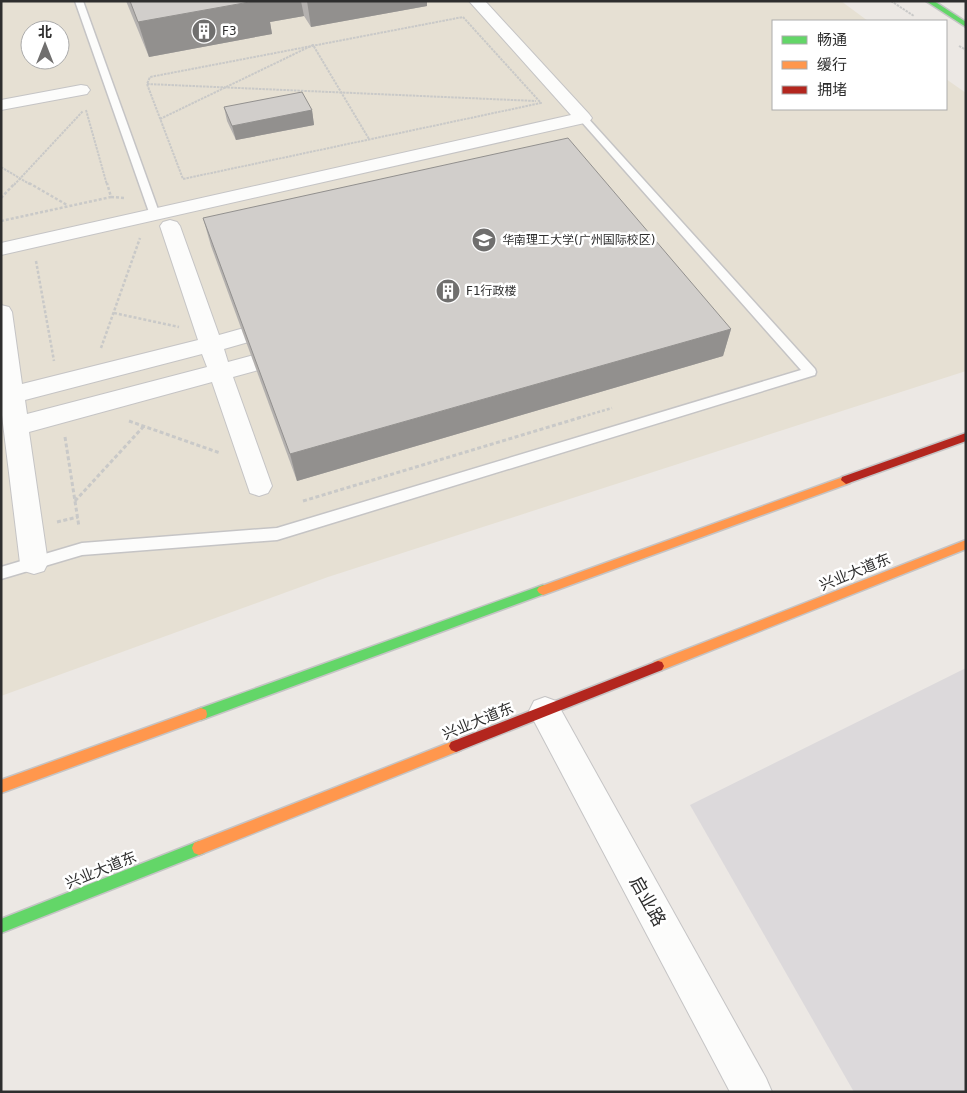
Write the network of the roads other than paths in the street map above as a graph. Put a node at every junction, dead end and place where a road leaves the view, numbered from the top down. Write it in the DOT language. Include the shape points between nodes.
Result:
graph roads {
  1 [pos="79,1"];
  2 [pos="476,1"];
  3 [pos="929,1"];
  4 [pos="966,24"];
  5 [pos="81,90"];
  6 [pos="1,105"];
  7 [pos="583,118"];
  8 [pos="162,221"];
  9 [pos="142,233"];
  10 [pos="1,249"];
  11 [pos="1,266"];
  12 [pos="1,312"];
  13 [pos="244,336"];
  14 [pos="210,340"];
  15 [pos="254,364"];
  16 [pos="221,372"];
  17 [pos="11,413"];
  18 [pos="966,437"];
  19 [pos="256,475"];
  20 [pos="966,544"];
  21 [pos="34,563"];
  22 [pos="1,573"];
  23 [pos="544,711"];
  24 [pos="1,787"];
  25 [pos="1,926"];
  26 [pos="752,1092"];
  1 -- 8 [label="lane"];
  2 -- 7 [label="street"];
  3 -- 4 [label="main road"];
  5 -- 6 [label="street"];
  7 -- 8 [label="street"];
  7 -- 21 [label="lane" via="810,372 276,534 82,549"];
  8 -- 10 [label="street"];
  8 -- 14 [label="street"];
  9 -- 11 [label="street"];
  12 -- 17 [label="street"];
  13 -- 14 [label="street"];
  14 -- 16 [label="street"];
  14 -- 17 [label="street" via="58,384"];
  15 -- 16 [label="street"];
  16 -- 17 [label="street" via="61,414"];
  16 -- 19 [label="street"];
  17 -- 21 [label="street"];
  18 -- 24 [label="main road"];
  20 -- 23 [label="main road, 兴业大道东"];
  21 -- 22 [label="lane"];
  23 -- 25 [label="main road, 兴业大道东"];
  23 -- 26 [label="street, 启业路"];
}
